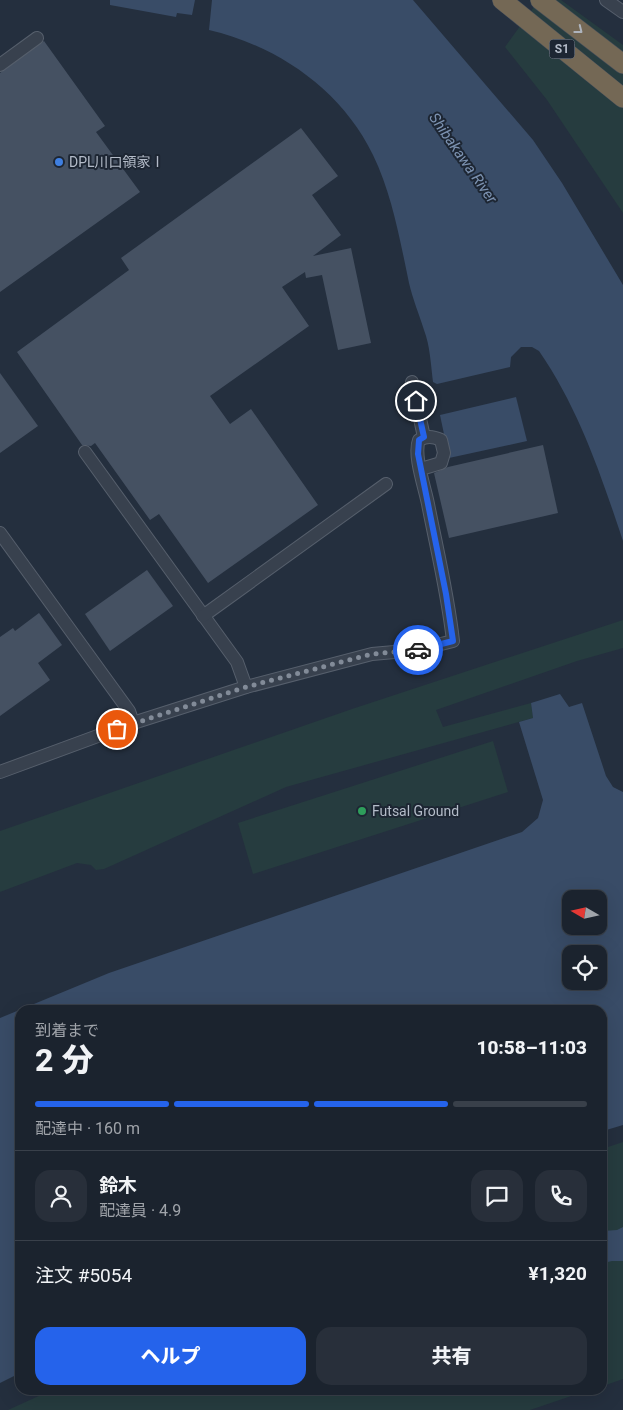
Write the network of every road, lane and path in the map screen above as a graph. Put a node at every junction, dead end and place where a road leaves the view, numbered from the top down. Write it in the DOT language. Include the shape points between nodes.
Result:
graph roads {
  1 [pos="502,0"];
  2 [pos="512,0"];
  3 [pos="540,0"];
  4 [pos="606,0"];
  5 [pos="623,12"];
  6 [pos="37,38"];
  7 [pos="623,64"];
  8 [pos="0,65"];
  9 [pos="623,85"];
  10 [pos="623,98"];
  11 [pos="412,382"];
  12 [pos="424,437"];
  13 [pos="86,452"];
  14 [pos="421,469"];
  15 [pos="386,484"];
  16 [pos="0,533"];
  17 [pos="203,616"];
  18 [pos="246,687"];
  19 [pos="133,722"];
  20 [pos="0,772"];
  1 -- 10 [label="highway, S1"];
  2 -- 9 [label="highway"];
  3 -- 7 [label="highway, S1, one-way"];
  4 -- 5 [label="street"];
  6 -- 8 [label="street"];
  11 -- 12 [label="street"];
  12 -- 14 [label="street" via="417,446"];
  12 -- 14 [label="street" via="441,440 444,453 441,463"];
  13 -- 17 [label="street"];
  14 -- 18 [label="street" via="453,641 416,650 372,654"];
  15 -- 17 [label="street"];
  16 -- 19 [label="street"];
  17 -- 18 [label="street" via="237,662"];
  18 -- 19 [label="street"];
  19 -- 20 [label="street"];
}
